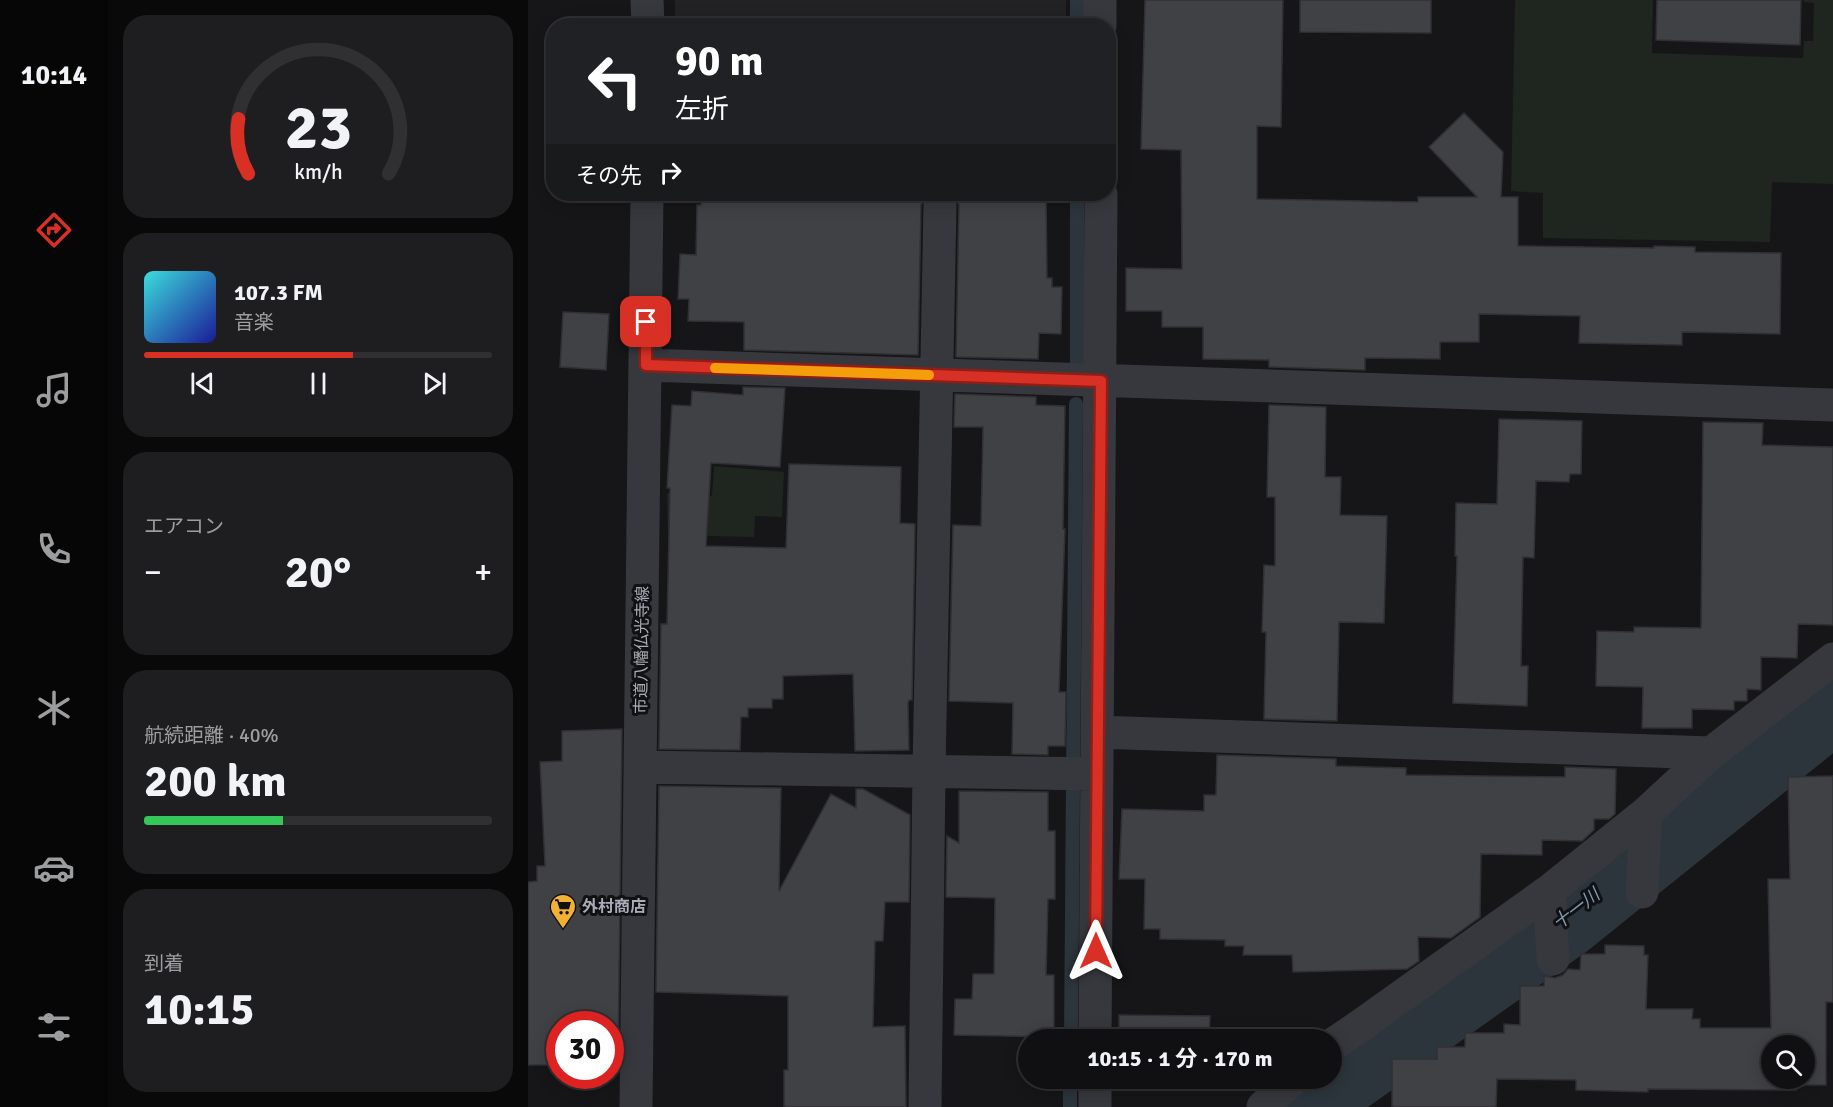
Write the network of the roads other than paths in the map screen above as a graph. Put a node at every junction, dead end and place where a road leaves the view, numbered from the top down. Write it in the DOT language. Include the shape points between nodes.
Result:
graph roads {
  1 [pos="648,0"];
  2 [pos="1100,0"];
  3 [pos="648,18"];
  4 [pos="1100,18"];
  5 [pos="647,201"];
  6 [pos="1101,201"];
  7 [pos="940,205"];
  8 [pos="646,365"];
  9 [pos="938,375"];
  10 [pos="1101,381"];
  11 [pos="1833,405"];
  12 [pos="1833,659"];
  13 [pos="1097,732"];
  14 [pos="1711,753"];
  15 [pos="640,767"];
  16 [pos="929,771"];
  17 [pos="1080,774"];
  18 [pos="1646,819"];
  19 [pos="1642,892"];
  20 [pos="1550,897"];
  21 [pos="1553,959"];
  22 [pos="1094,1029"];
  23 [pos="1342,1038"];
  24 [pos="1095,1089"];
  25 [pos="1282,1089"];
  26 [pos="636,1107"];
  27 [pos="925,1107"];
  28 [pos="1095,1107"];
  29 [pos="1263,1107"];
  1 -- 3 [label="street"];
  2 -- 4 [label="street"];
  5 -- 8 [label="street, 市道八幡仏光寺線"];
  6 -- 10 [label="street"];
  7 -- 9 [label="street"];
  8 -- 9 [label="street"];
  8 -- 15 [label="street, 市道八幡仏光寺線"];
  9 -- 10 [label="street"];
  9 -- 16 [label="street"];
  10 -- 11 [label="street"];
  10 -- 13 [label="street"];
  12 -- 14 [label="street"];
  13 -- 14 [label="street"];
  13 -- 17 [label="street"];
  14 -- 18 [label="street"];
  15 -- 16 [label="street"];
  15 -- 26 [label="street, 市道八幡仏光寺線"];
  16 -- 17 [label="street"];
  16 -- 27 [label="street"];
  17 -- 22 [label="street"];
  18 -- 19 [label="street"];
  18 -- 20 [label="street"];
  20 -- 21 [label="street"];
  20 -- 23 [label="street"];
  24 -- 28 [label="street"];
  25 -- 29 [label="street"];
}
